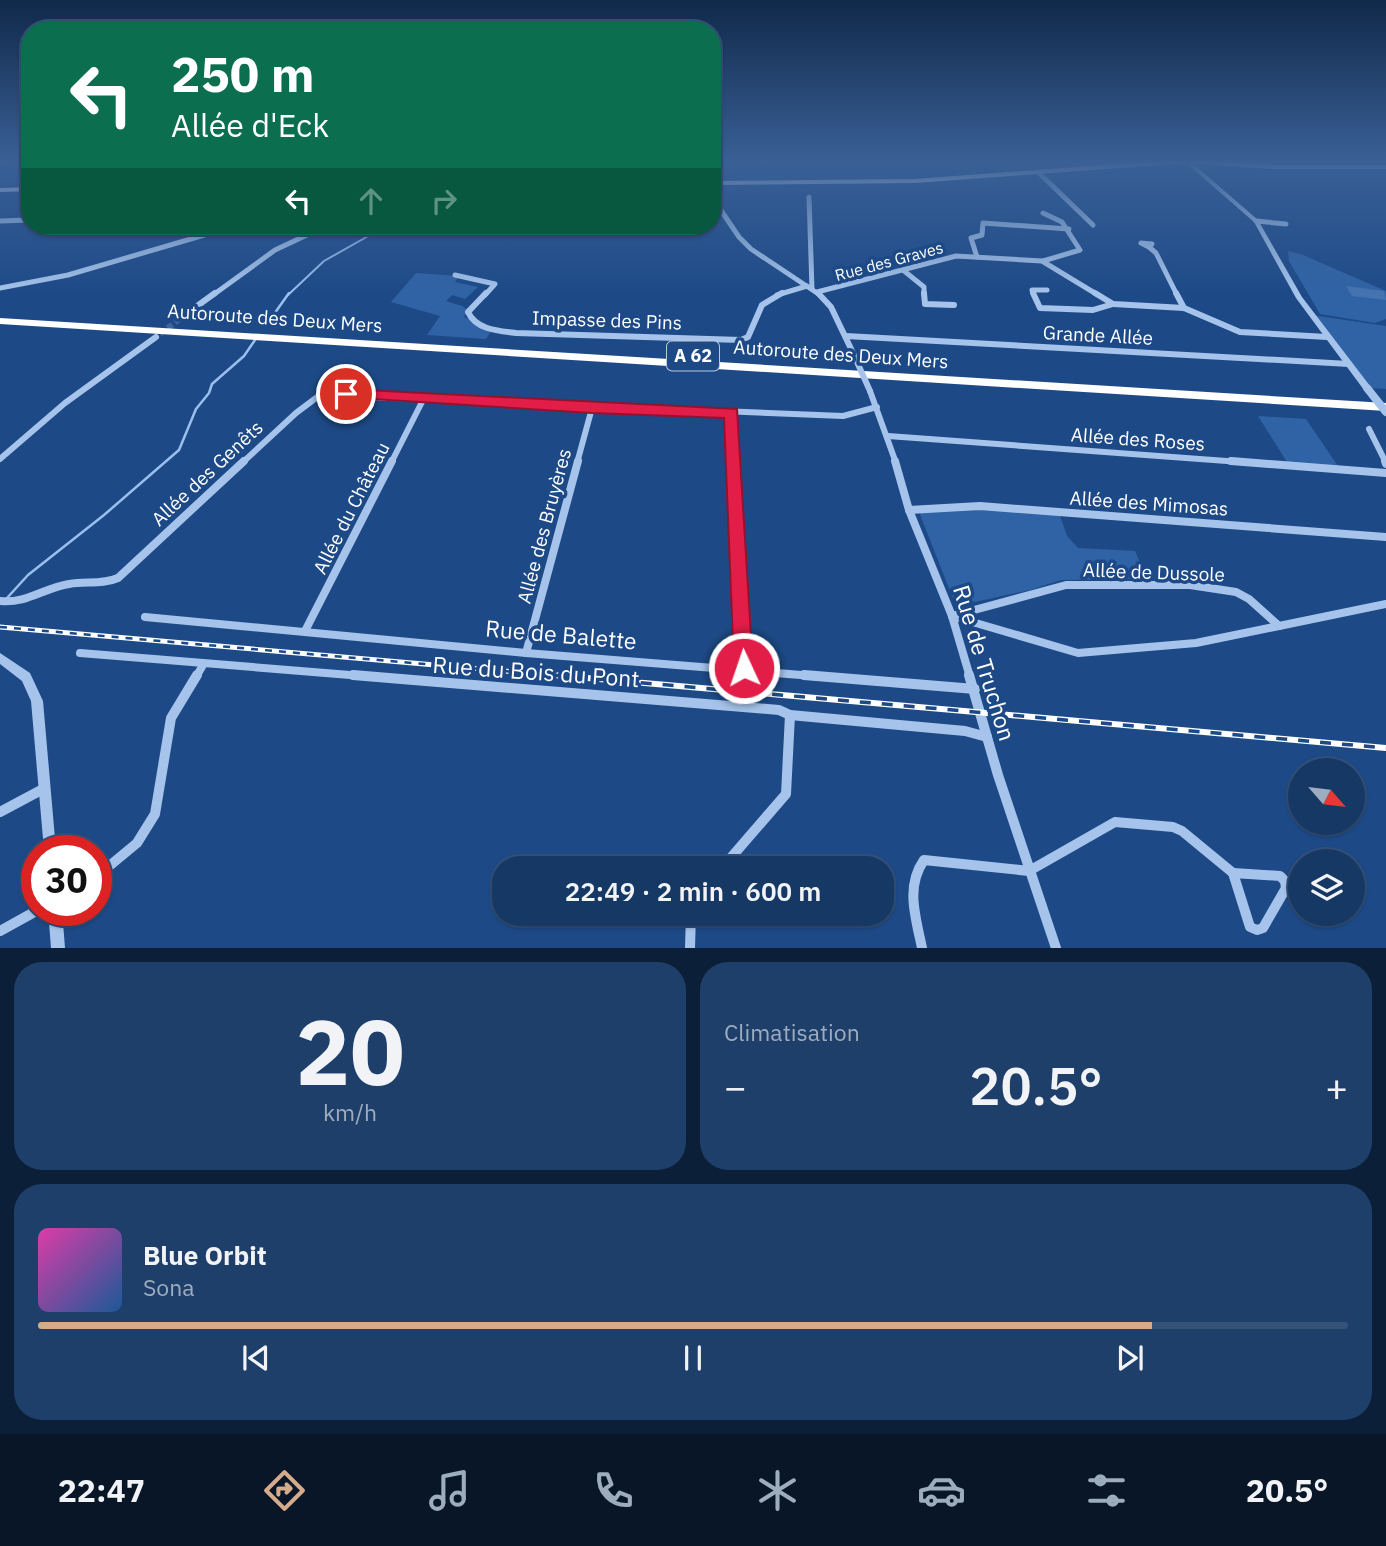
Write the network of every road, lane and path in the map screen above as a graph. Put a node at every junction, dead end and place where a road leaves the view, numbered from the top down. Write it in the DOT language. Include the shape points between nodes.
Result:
graph roads {
  1 [pos="810,205"];
  2 [pos="1072,205"];
  3 [pos="1238,205"];
  4 [pos="721,210"];
  5 [pos="1043,213"];
  6 [pos="0,220"];
  7 [pos="21,220"];
  8 [pos="1256,221"];
  9 [pos="1286,224"];
  10 [pos="1093,225"];
  11 [pos="1069,229"];
  12 [pos="204,235"];
  13 [pos="307,235"];
  14 [pos="1149,247"];
  15 [pos="977,257"];
  16 [pos="1042,261"];
  17 [pos="903,270"];
  18 [pos="455,275"];
  19 [pos="0,288"];
  20 [pos="812,289"];
  21 [pos="1047,290"];
  22 [pos="1112,304"];
  23 [pos="954,305"];
  24 [pos="1184,308"];
  25 [pos="0,313"];
  26 [pos="182,317"];
  27 [pos="0,321"];
  28 [pos="846,336"];
  29 [pos="156,337"];
  30 [pos="1327,337"];
  31 [pos="1349,364"];
  32 [pos="1367,388"];
  33 [pos="424,398"];
  34 [pos="1386,399"];
  35 [pos="877,407"];
  36 [pos="592,408"];
  37 [pos="1386,410"];
  38 [pos="732,413"];
  39 [pos="1369,429"];
  40 [pos="888,436"];
  41 [pos="0,460"];
  42 [pos="1386,464"];
  43 [pos="1386,473"];
  44 [pos="909,510"];
  45 [pos="1386,537"];
  46 [pos="0,601"];
  47 [pos="1386,604"];
  48 [pos="952,616"];
  49 [pos="145,617"];
  50 [pos="1279,626"];
  51 [pos="305,631"];
  52 [pos="80,653"];
  53 [pos="526,653"];
  54 [pos="0,658"];
  55 [pos="203,665"];
  56 [pos="744,668"];
  57 [pos="975,689"];
  58 [pos="790,715"];
  59 [pos="987,737"];
  60 [pos="45,788"];
  61 [pos="0,812"];
  62 [pos="49,835"];
  63 [pos="732,856"];
  64 [pos="112,864"];
  65 [pos="1029,872"];
  66 [pos="1233,873"];
  67 [pos="21,919"];
  68 [pos="56,926"];
  69 [pos="691,926"];
  70 [pos="0,931"];
  71 [pos="58,947"];
  72 [pos="690,947"];
  73 [pos="922,947"];
  74 [pos="1056,947"];
  1 -- 20 [label="street"];
  2 -- 10 [label="street"];
  3 -- 8 [label="street"];
  4 -- 20 [label="street" via="751,249"];
  5 -- 11 [label="street" via="1054,215"];
  6 -- 7 [label="street"];
  8 -- 9 [label="street"];
  8 -- 30 [label="street" via="1299,298"];
  11 -- 15 [label="street" via="983,223 982,235 971,238"];
  11 -- 16 [label="street" via="1080,250"];
  12 -- 19 [label="street" via="91,269"];
  13 -- 26 [label="street" via="275,250"];
  14 -- 24 [label="street"];
  15 -- 16 [label="street, Rue des Graves"];
  15 -- 17 [label="street, Rue des Graves" via="956,256"];
  16 -- 22 [label="street, Rue des Graves"];
  17 -- 20 [label="street, Rue des Graves"];
  17 -- 23 [label="street" via="924,287 925,304"];
  18 -- 20 [label="street, Impasse des Pins" via="495,284 468,312 471,319 489,329 543,335 741,340 748,337 766,299"];
  20 -- 28 [label="street" via="831,307"];
  21 -- 22 [label="street" via="1032,290 1040,308 1093,310"];
  22 -- 24 [label="street, Rue des Graves"];
  24 -- 30 [label="street, Rue des Graves" via="1240,332"];
  25 -- 34 [label="highway, Autoroute des Deux Mers / A 62"];
  27 -- 37 [label="highway, Autoroute des Deux Mers / A 62"];
  28 -- 31 [label="street, Grande Allée"];
  28 -- 35 [label="street, Rue de Truchon, bridge"];
  29 -- 41 [label="street" via="65,404"];
  30 -- 31 [label="street"];
  31 -- 32 [label="street"];
  32 -- 37 [label="street, bridge"];
  33 -- 36 [label="street"];
  33 -- 46 [label="street, Allée des Genêts" via="320,395 118,578 58,587 18,604"];
  33 -- 51 [label="street, Allée du Château"];
  35 -- 38 [label="street" via="843,416"];
  35 -- 40 [label="street, Rue de Truchon"];
  36 -- 38 [label="street"];
  36 -- 53 [label="street, Allée des Bruyères"];
  38 -- 56 [label="street"];
  39 -- 42 [label="street"];
  40 -- 43 [label="street, Allée des Roses"];
  40 -- 44 [label="street, Rue de Truchon"];
  44 -- 45 [label="street, Allée des Mimosas" via="979,506"];
  44 -- 48 [label="street, Rue de Truchon"];
  47 -- 50 [label="street"];
  48 -- 50 [label="street" via="1077,653 1196,643"];
  48 -- 50 [label="street, Allée de Dussole" via="1066,585 1190,585 1236,592"];
  48 -- 57 [label="street, Rue de Truchon"];
  49 -- 51 [label="street, Rue de Balette"];
  51 -- 53 [label="street, Rue de Balette"];
  52 -- 55 [label="street, Rue du Bois du Pont"];
  53 -- 56 [label="street, Rue de Balette"];
  54 -- 60 [label="street" via="26,677 37,701"];
  55 -- 58 [label="street, Rue du Bois du Pont" via="779,710"];
  55 -- 64 [label="street" via="172,718 155,814 137,844"];
  56 -- 57 [label="street, Rue de Balette"];
  57 -- 59 [label="street, Rue de Truchon"];
  58 -- 59 [label="street, Rue du Bois du Pont" via="965,731"];
  58 -- 63 [label="street" via="786,794"];
  59 -- 65 [label="street, Rue de Truchon"];
  60 -- 61 [label="street"];
  60 -- 62 [label="street"];
  65 -- 66 [label="street" via="1115,822 1174,827"];
  65 -- 73 [label="street" via="924,860 911,884"];
  65 -- 74 [label="street, Rue de Truchon"];
  66 -- 66 [label="street" via="1250,927 1263,928 1286,881 1280,876"];
  67 -- 70 [label="street"];
  68 -- 71 [label="street"];
  69 -- 72 [label="street"];
}
